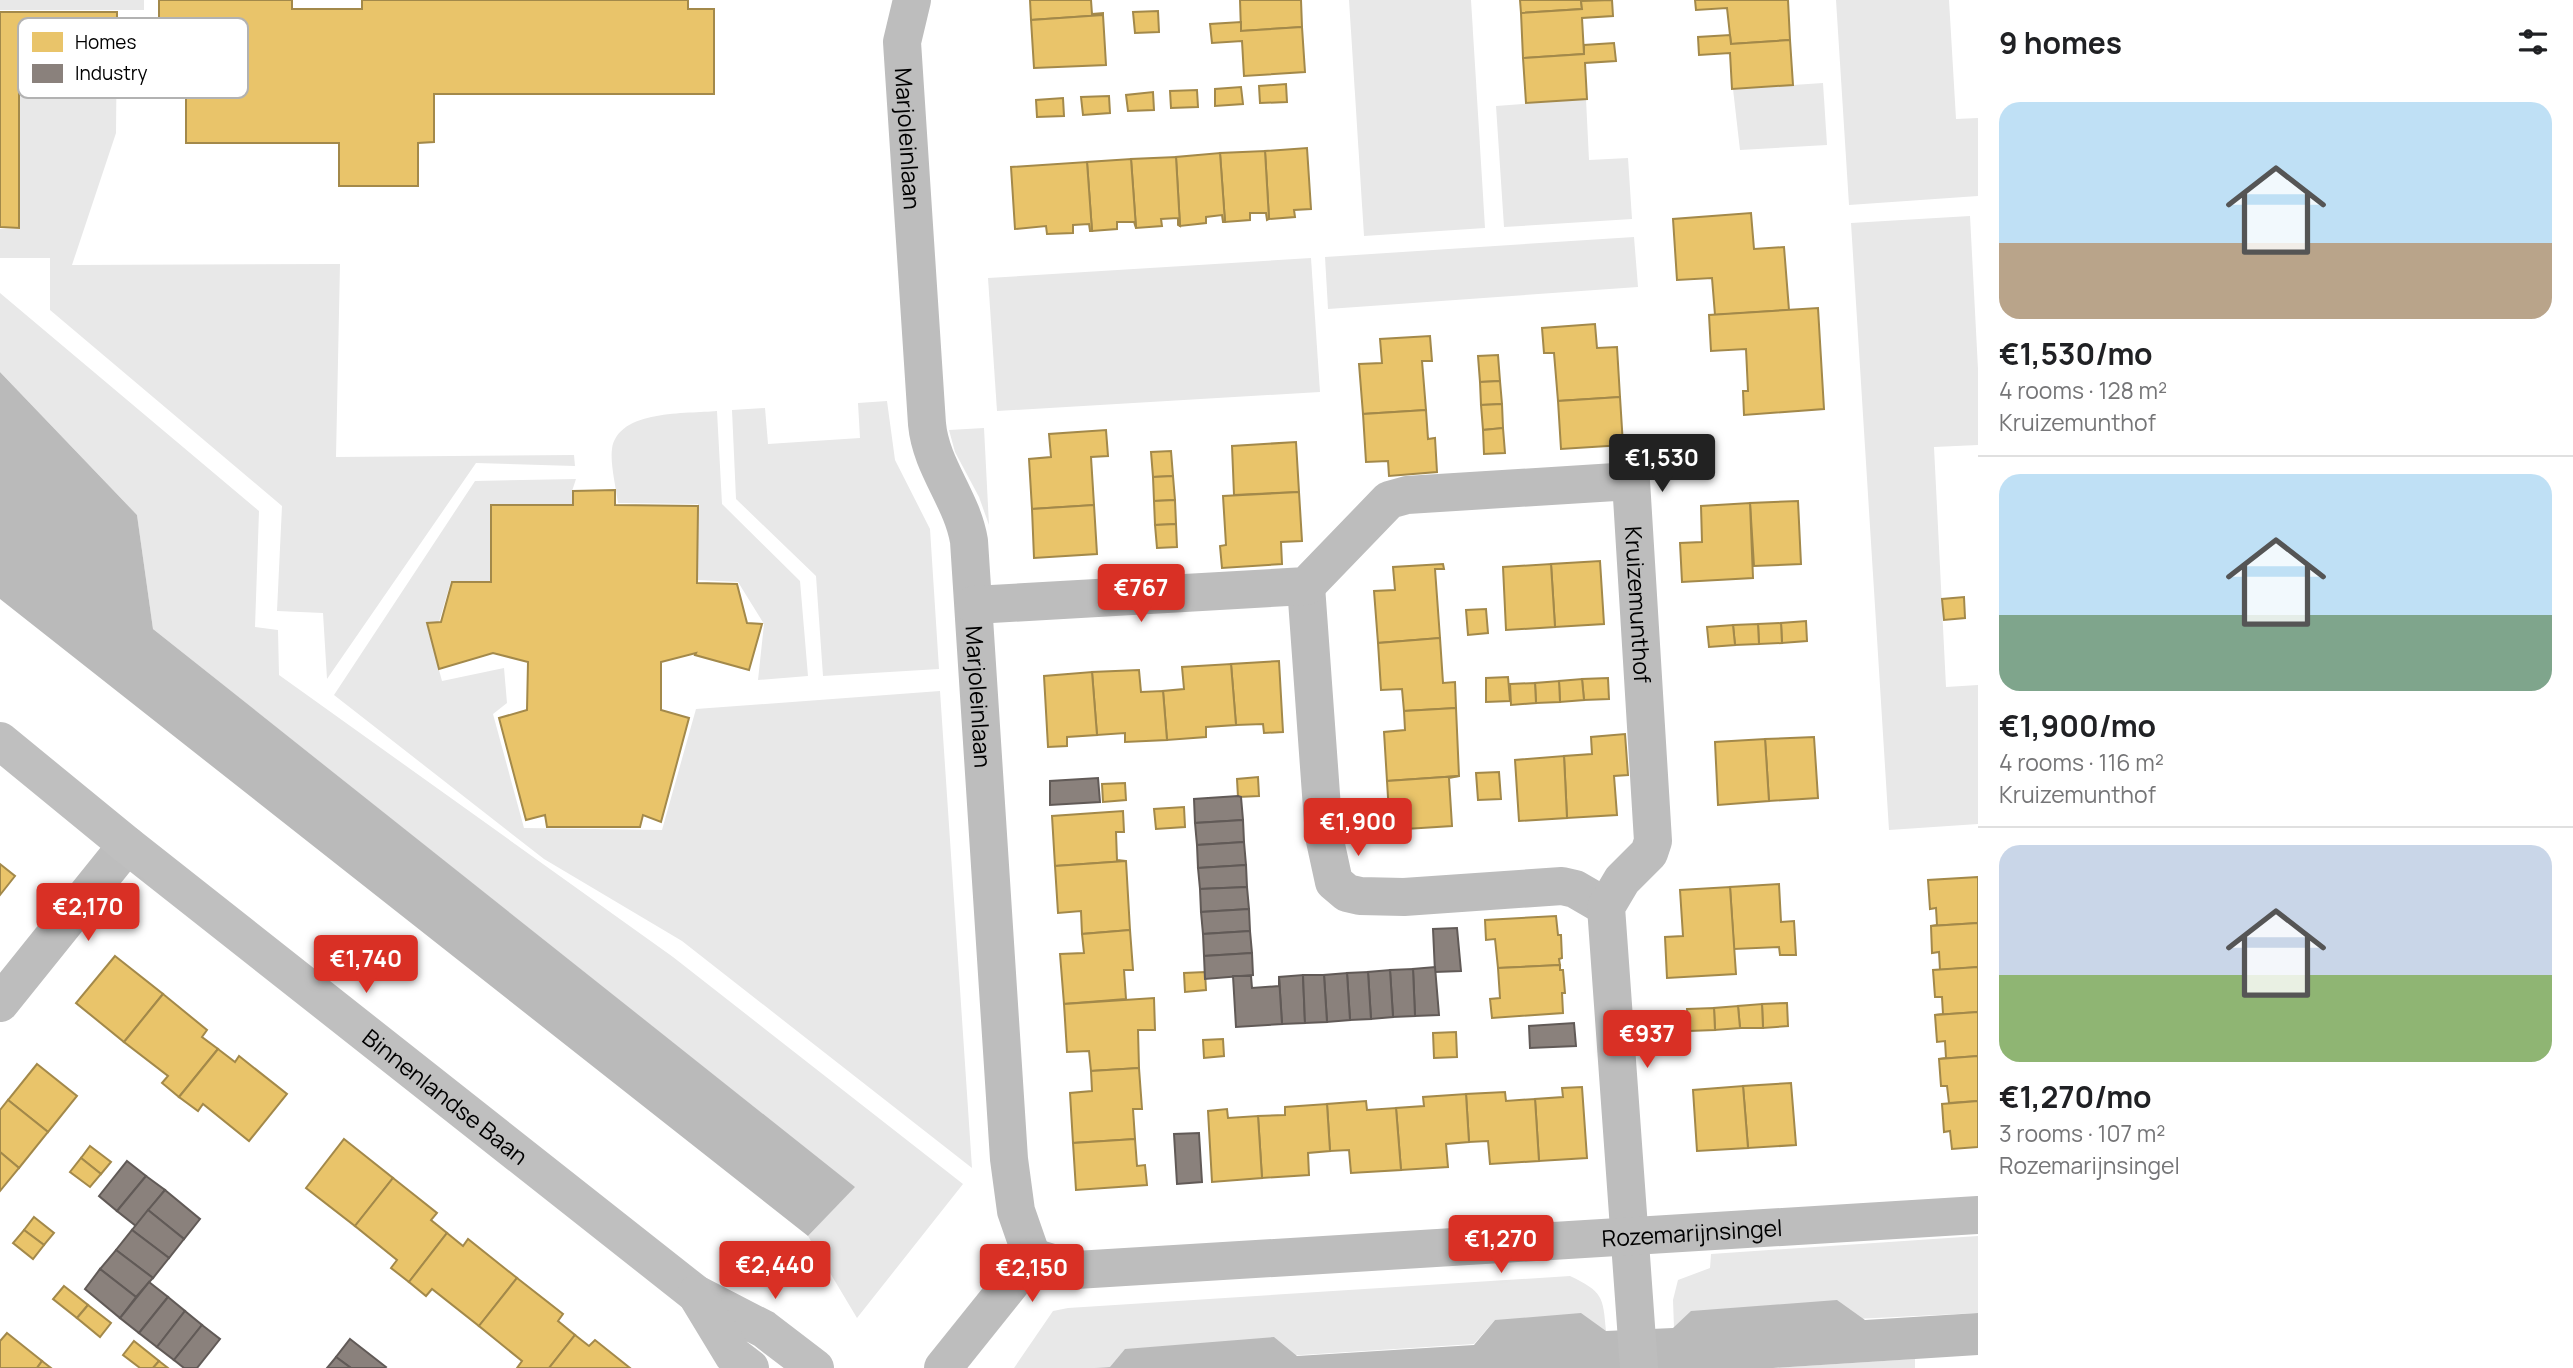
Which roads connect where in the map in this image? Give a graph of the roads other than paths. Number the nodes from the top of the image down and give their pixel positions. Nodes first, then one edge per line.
1 (912, 0) edge
2 (1306, 586) junction
3 (974, 606) junction
4 (0, 741) edge
5 (127, 845) junction
6 (1606, 907) junction
7 (0, 1003) edge
8 (1978, 1215) edge
9 (1630, 1237) junction
10 (1032, 1257) junction
11 (696, 1294) junction
12 (750, 1368) edge
13 (816, 1368) edge
14 (943, 1368) edge
15 (1639, 1368) edge

1 - 3 street, Marjoleinlaan
2 - 3 street
2 - 6 street
2 - 6 street, Kruizemunthof
3 - 10 street, Marjoleinlaan
4 - 5 street, Binnenlandse Baan
5 - 7 street
5 - 11 street, Binnenlandse Baan
6 - 9 street
8 - 9 street, Rozemarijnsingel
9 - 10 street, Rozemarijnsingel
9 - 15 street
10 - 14 street
11 - 12 street, Binnenlandse Baan
11 - 13 street, Binnenlandse Baan

